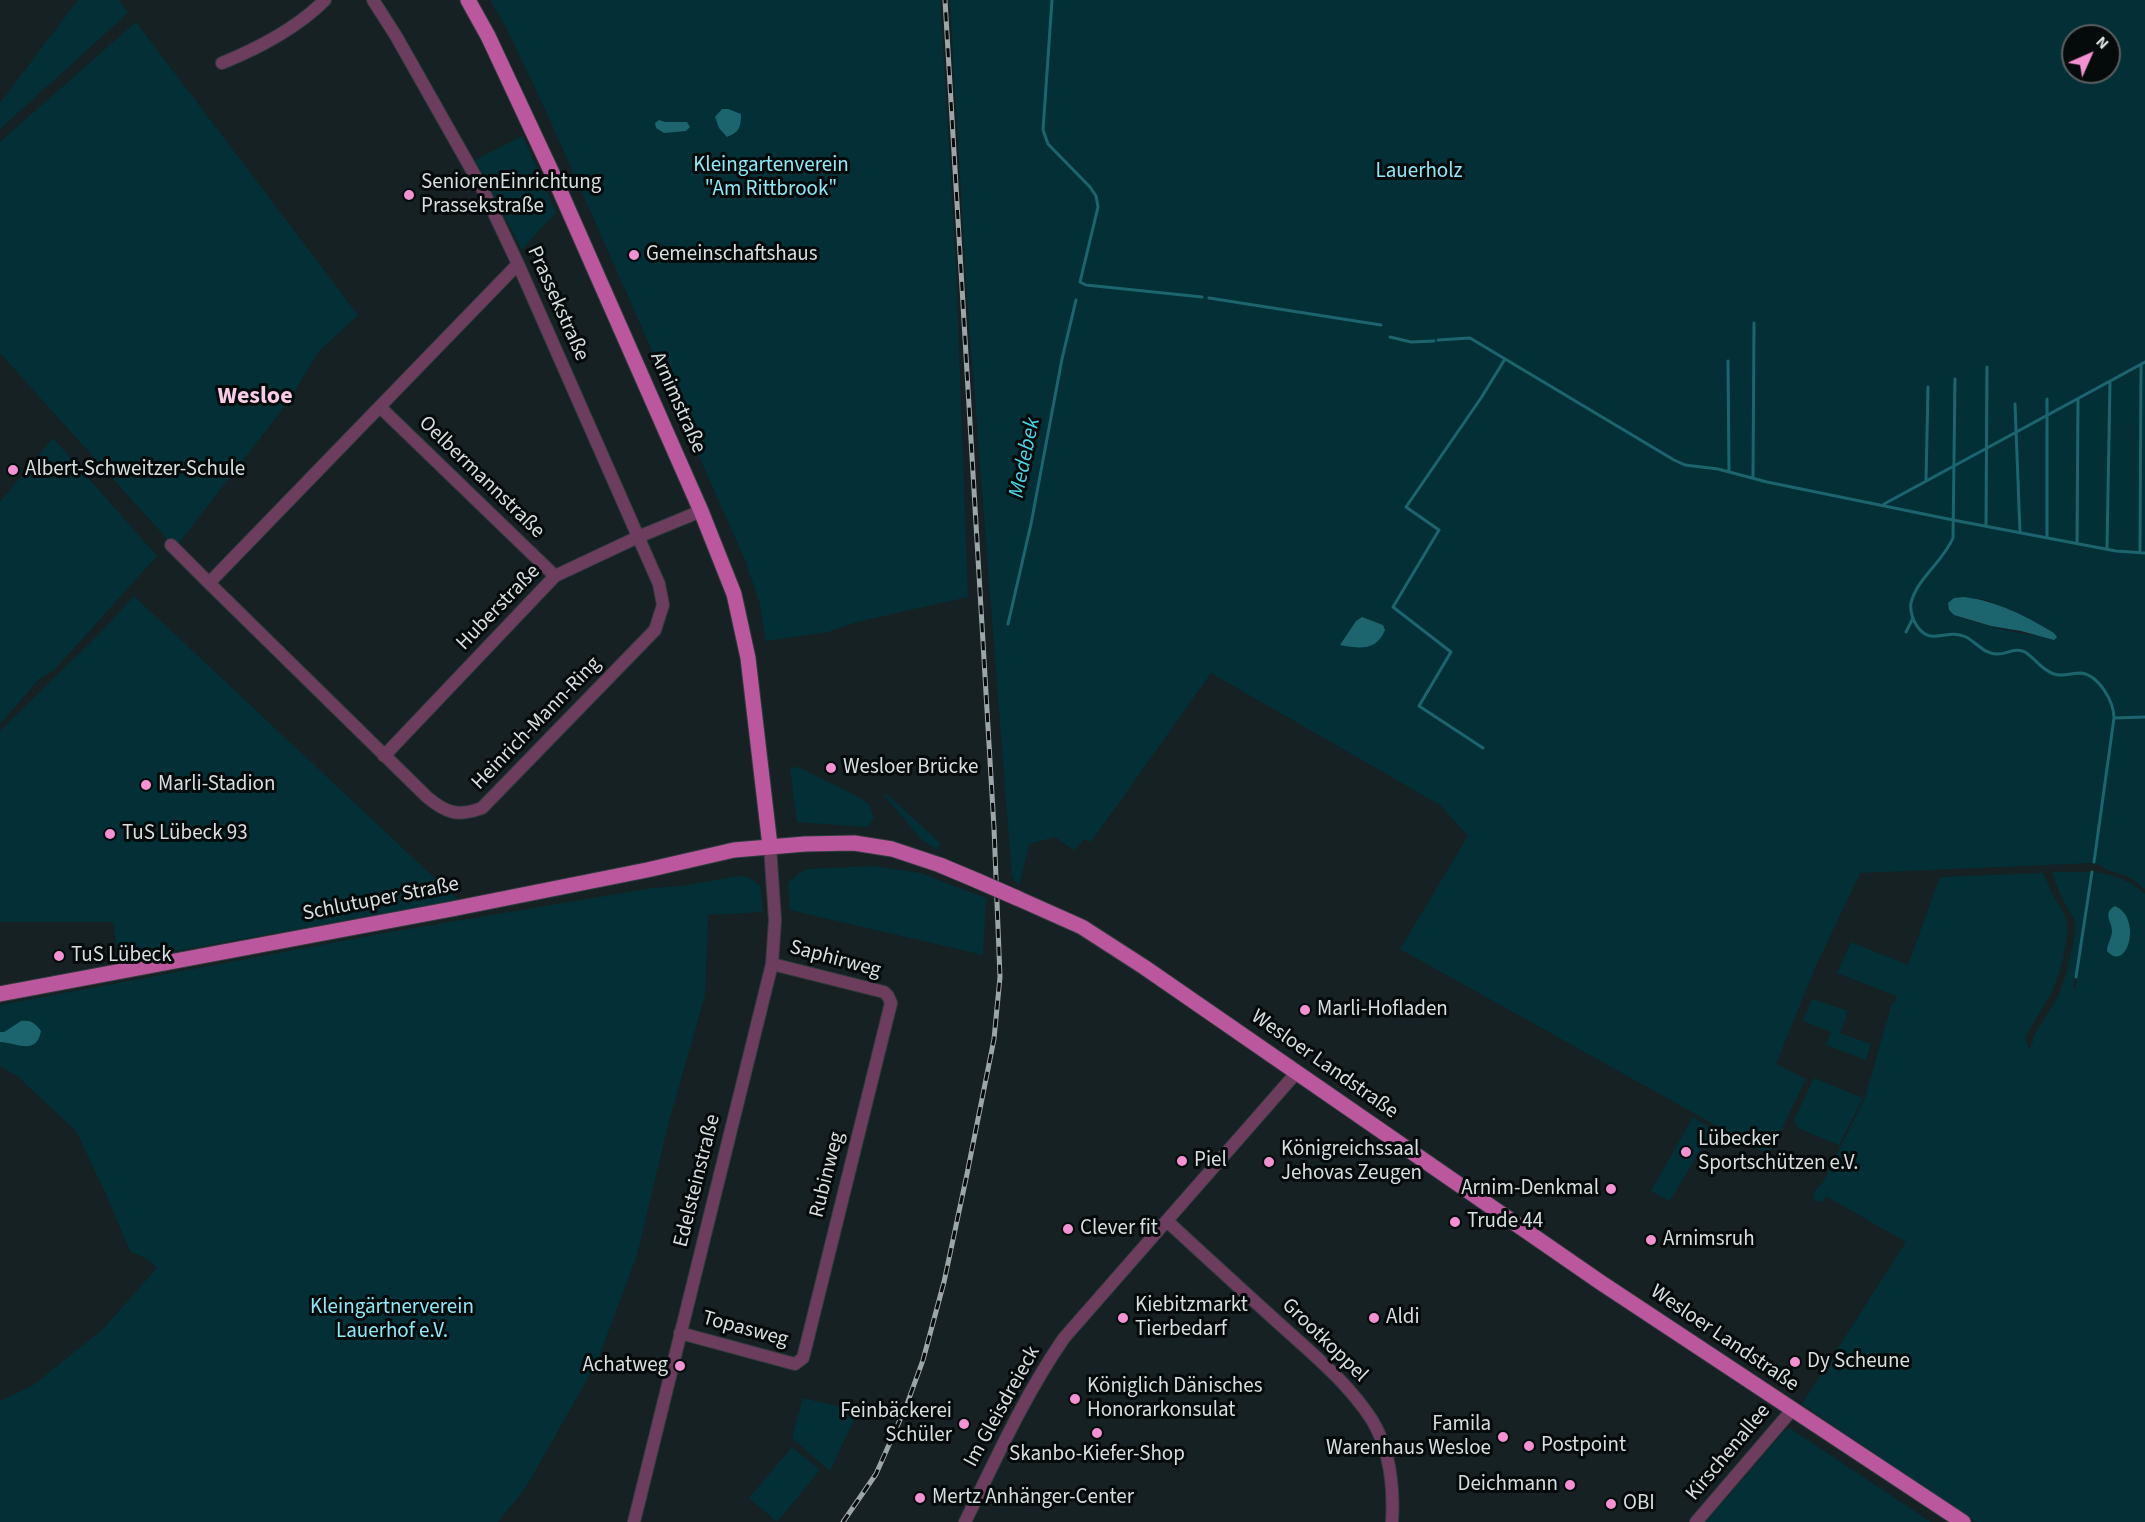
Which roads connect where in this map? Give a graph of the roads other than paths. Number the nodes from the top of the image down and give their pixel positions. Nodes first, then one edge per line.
1 (325, 0) edge
2 (373, 0) edge
3 (468, 0) edge
4 (222, 63) dead end
5 (518, 264) junction
6 (380, 407) junction
7 (701, 510) junction
8 (638, 537) junction
9 (171, 545) dead end
10 (555, 576) junction
11 (209, 584) junction
12 (384, 756) junction
13 (770, 846) junction
14 (772, 964) junction
15 (0, 994) edge
16 (888, 996) joint
17 (1297, 1072) junction
18 (1167, 1221) junction
19 (680, 1333) junction
20 (799, 1363) joint
21 (1792, 1410) junction
22 (634, 1522) edge
23 (965, 1522) edge
24 (1392, 1522) edge
25 (1696, 1522) edge
26 (1963, 1522) edge

1 - 4 street
2 - 5 street, Prassekstraße
3 - 7 main road, Arnimstraße
5 - 6 street
5 - 8 street, Prassekstraße
6 - 10 street, Oelbermannstraße
6 - 11 street
7 - 8 street, Huberstraße
7 - 13 main road, Arnimstraße
8 - 10 street, Huberstraße
8 - 12 street, Heinrich-Mann-Ring
9 - 11 street, Heinrich-Mann-Ring
10 - 12 street, Huberstraße
11 - 12 street, Heinrich-Mann-Ring
13 - 14 street, Edelsteinstraße
13 - 15 main road, Schlutuper Straße
13 - 17 main road, Wesloer Landstraße, bridge
14 - 16 street, Saphirweg
14 - 19 street, Edelsteinstraße
16 - 20 street, Rubinweg
17 - 18 street, Im Gleisdreieck
17 - 21 main road, Wesloer Landstraße
18 - 23 street, Im Gleisdreieck
18 - 24 street, Grootkoppel
19 - 20 street, Topasweg
19 - 22 street, Edelsteinstraße
21 - 25 street, Kirschenallee
21 - 26 main road, Wesloer Landstraße

